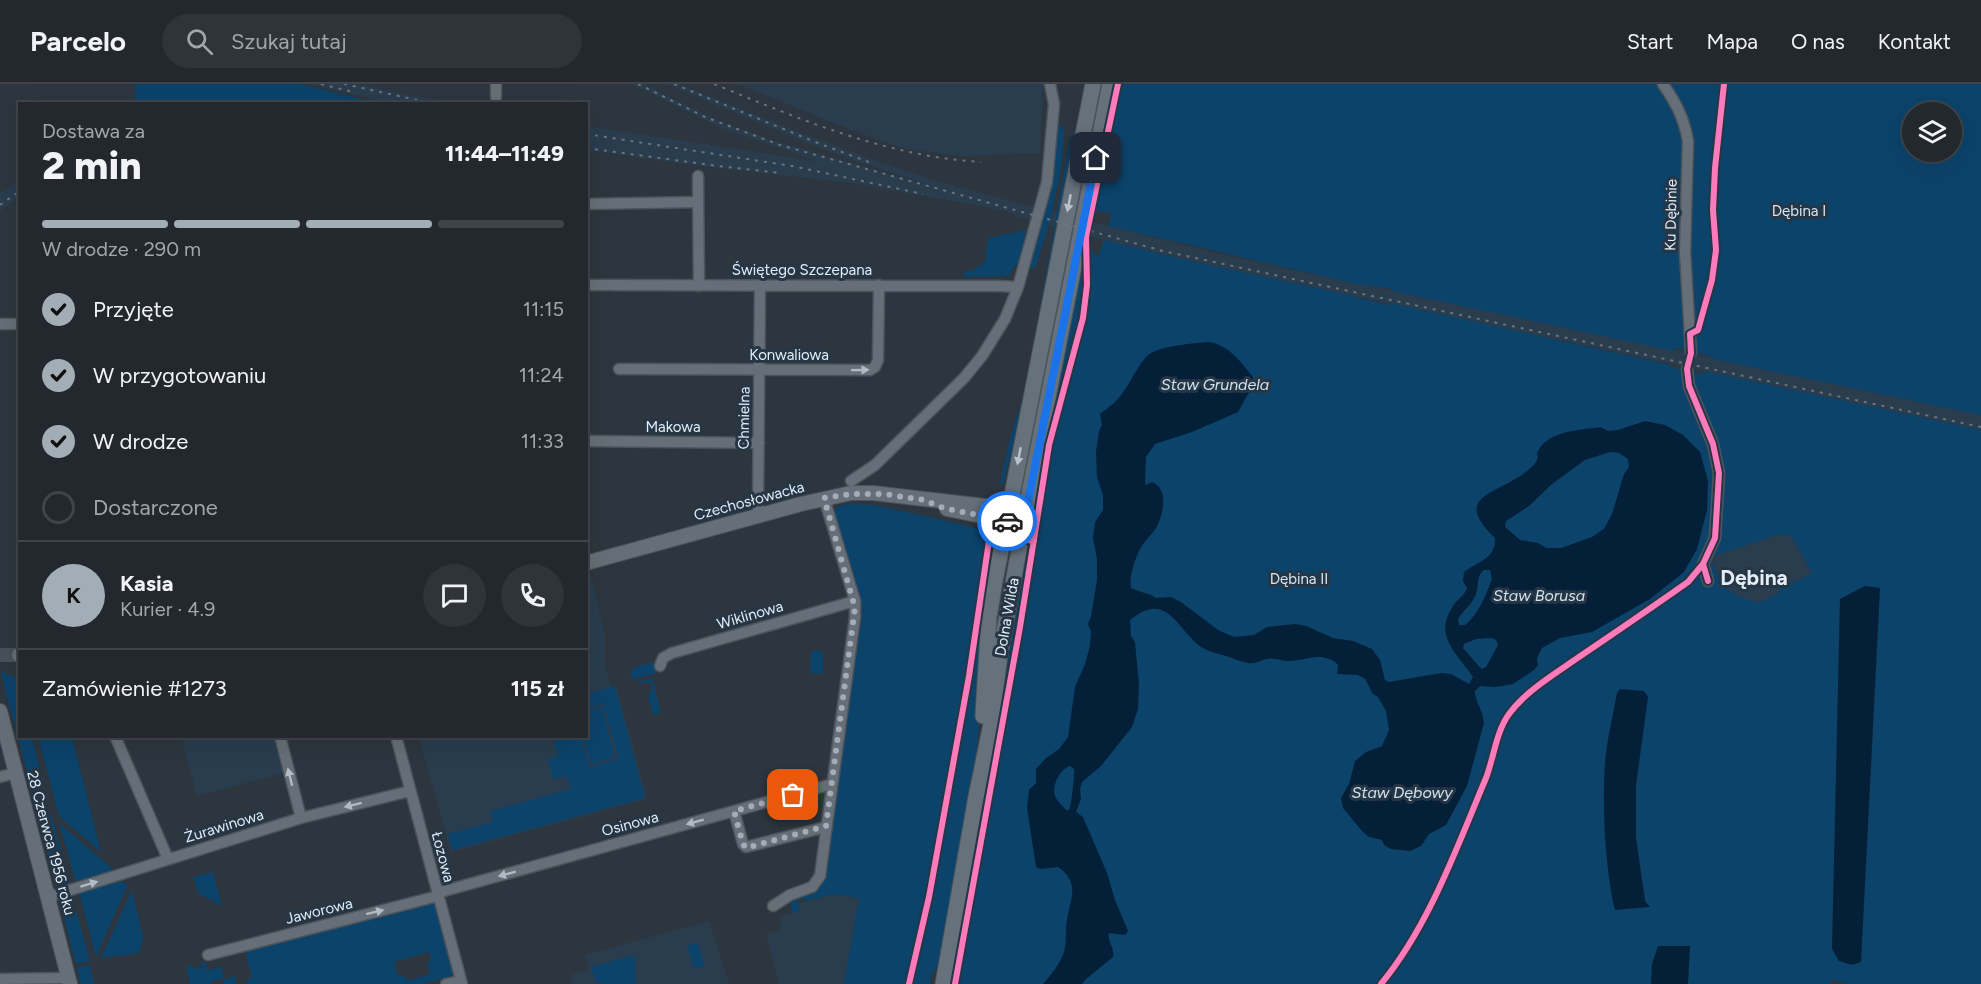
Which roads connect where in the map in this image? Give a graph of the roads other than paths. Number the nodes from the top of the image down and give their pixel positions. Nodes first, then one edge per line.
1 (496, 84) edge
2 (1050, 84) edge
3 (1093, 84) edge
4 (1110, 84) edge
5 (1663, 84) edge
6 (496, 97) dead end
7 (698, 176) dead end
8 (698, 202) junction
9 (588, 204) edge
10 (588, 285) edge
11 (760, 285) junction
12 (879, 285) junction
13 (699, 286) junction
14 (1018, 287) junction
15 (0, 324) edge
16 (18, 324) edge
17 (1691, 353) dead end
18 (619, 369) dead end
19 (759, 369) junction
20 (1687, 369) dead end
21 (588, 441) edge
22 (759, 443) junction
23 (851, 481) dead end
24 (824, 498) junction
25 (760, 515) junction
26 (1008, 515) junction
27 (1025, 517) junction
28 (588, 562) edge
29 (1708, 581) dead end
30 (855, 601) junction
31 (660, 666) dead end
32 (0, 711) edge
33 (116, 738) edge
34 (281, 738) edge
35 (397, 738) edge
36 (16, 773) junction
37 (0, 777) edge
38 (832, 784) junction
39 (410, 791) junction
40 (976, 797) junction
41 (734, 811) junction
42 (301, 818) junction
43 (826, 826) junction
44 (168, 859) junction
45 (437, 895) junction
46 (48, 897) junction
47 (773, 906) dead end
48 (208, 955) dead end
49 (0, 979) edge
50 (69, 981) edge
51 (461, 982) edge
52 (446, 984) edge
53 (943, 984) edge

1 - 6 street
2 - 14 street
3 -> 26 main road, Dolna Wilda
4 - 27 main road, Dolna Wilda
5 - 17 street, Ku Dębinie
7 - 8 street
8 - 9 street
8 - 13 street
10 - 13 street, Świętego Szczepana
11 - 12 street, Świętego Szczepana
11 - 13 street, Świętego Szczepana
11 - 19 street, Chmielna
12 - 14 street, Świętego Szczepana
19 -> 12 street, Konwaliowa
14 - 23 street
15 - 16 street
18 - 19 street, Konwaliowa
19 - 22 street, Chmielna
20 - 29 street
21 - 22 street, Makowa
22 - 25 street, Chmielna
24 - 25 street, Czechosłowacka
24 - 26 street, Czechosłowacka
24 - 30 street
25 - 28 street, Czechosłowacka
26 - 27 street, Czechosłowacka
26 - 40 main road, Dolna Wilda
27 - 40 main road, Dolna Wilda
30 - 31 street, Wiklinowa
30 - 38 street
32 - 36 street, 28 Czerwca 1956 roku
33 - 44 street
42 -> 34 street
35 - 39 street, Łozowa
36 - 37 street
36 - 46 street, 28 Czerwca 1956 roku
38 - 41 street, Osinowa
38 - 43 street
39 -> 42 street, Żurawinowa
39 - 45 street, Łozowa
40 - 53 main road, Dolna Wilda
41 - 43 street
41 -> 45 street, Osinowa
42 - 44 street, Żurawinowa
43 - 47 street
46 -> 44 street, Żurawinowa
48 -> 45 street, Jaworowa
45 - 51 street, Łozowa
46 - 50 street, 28 Czerwca 1956 roku
49 - 50 street
51 - 52 street

